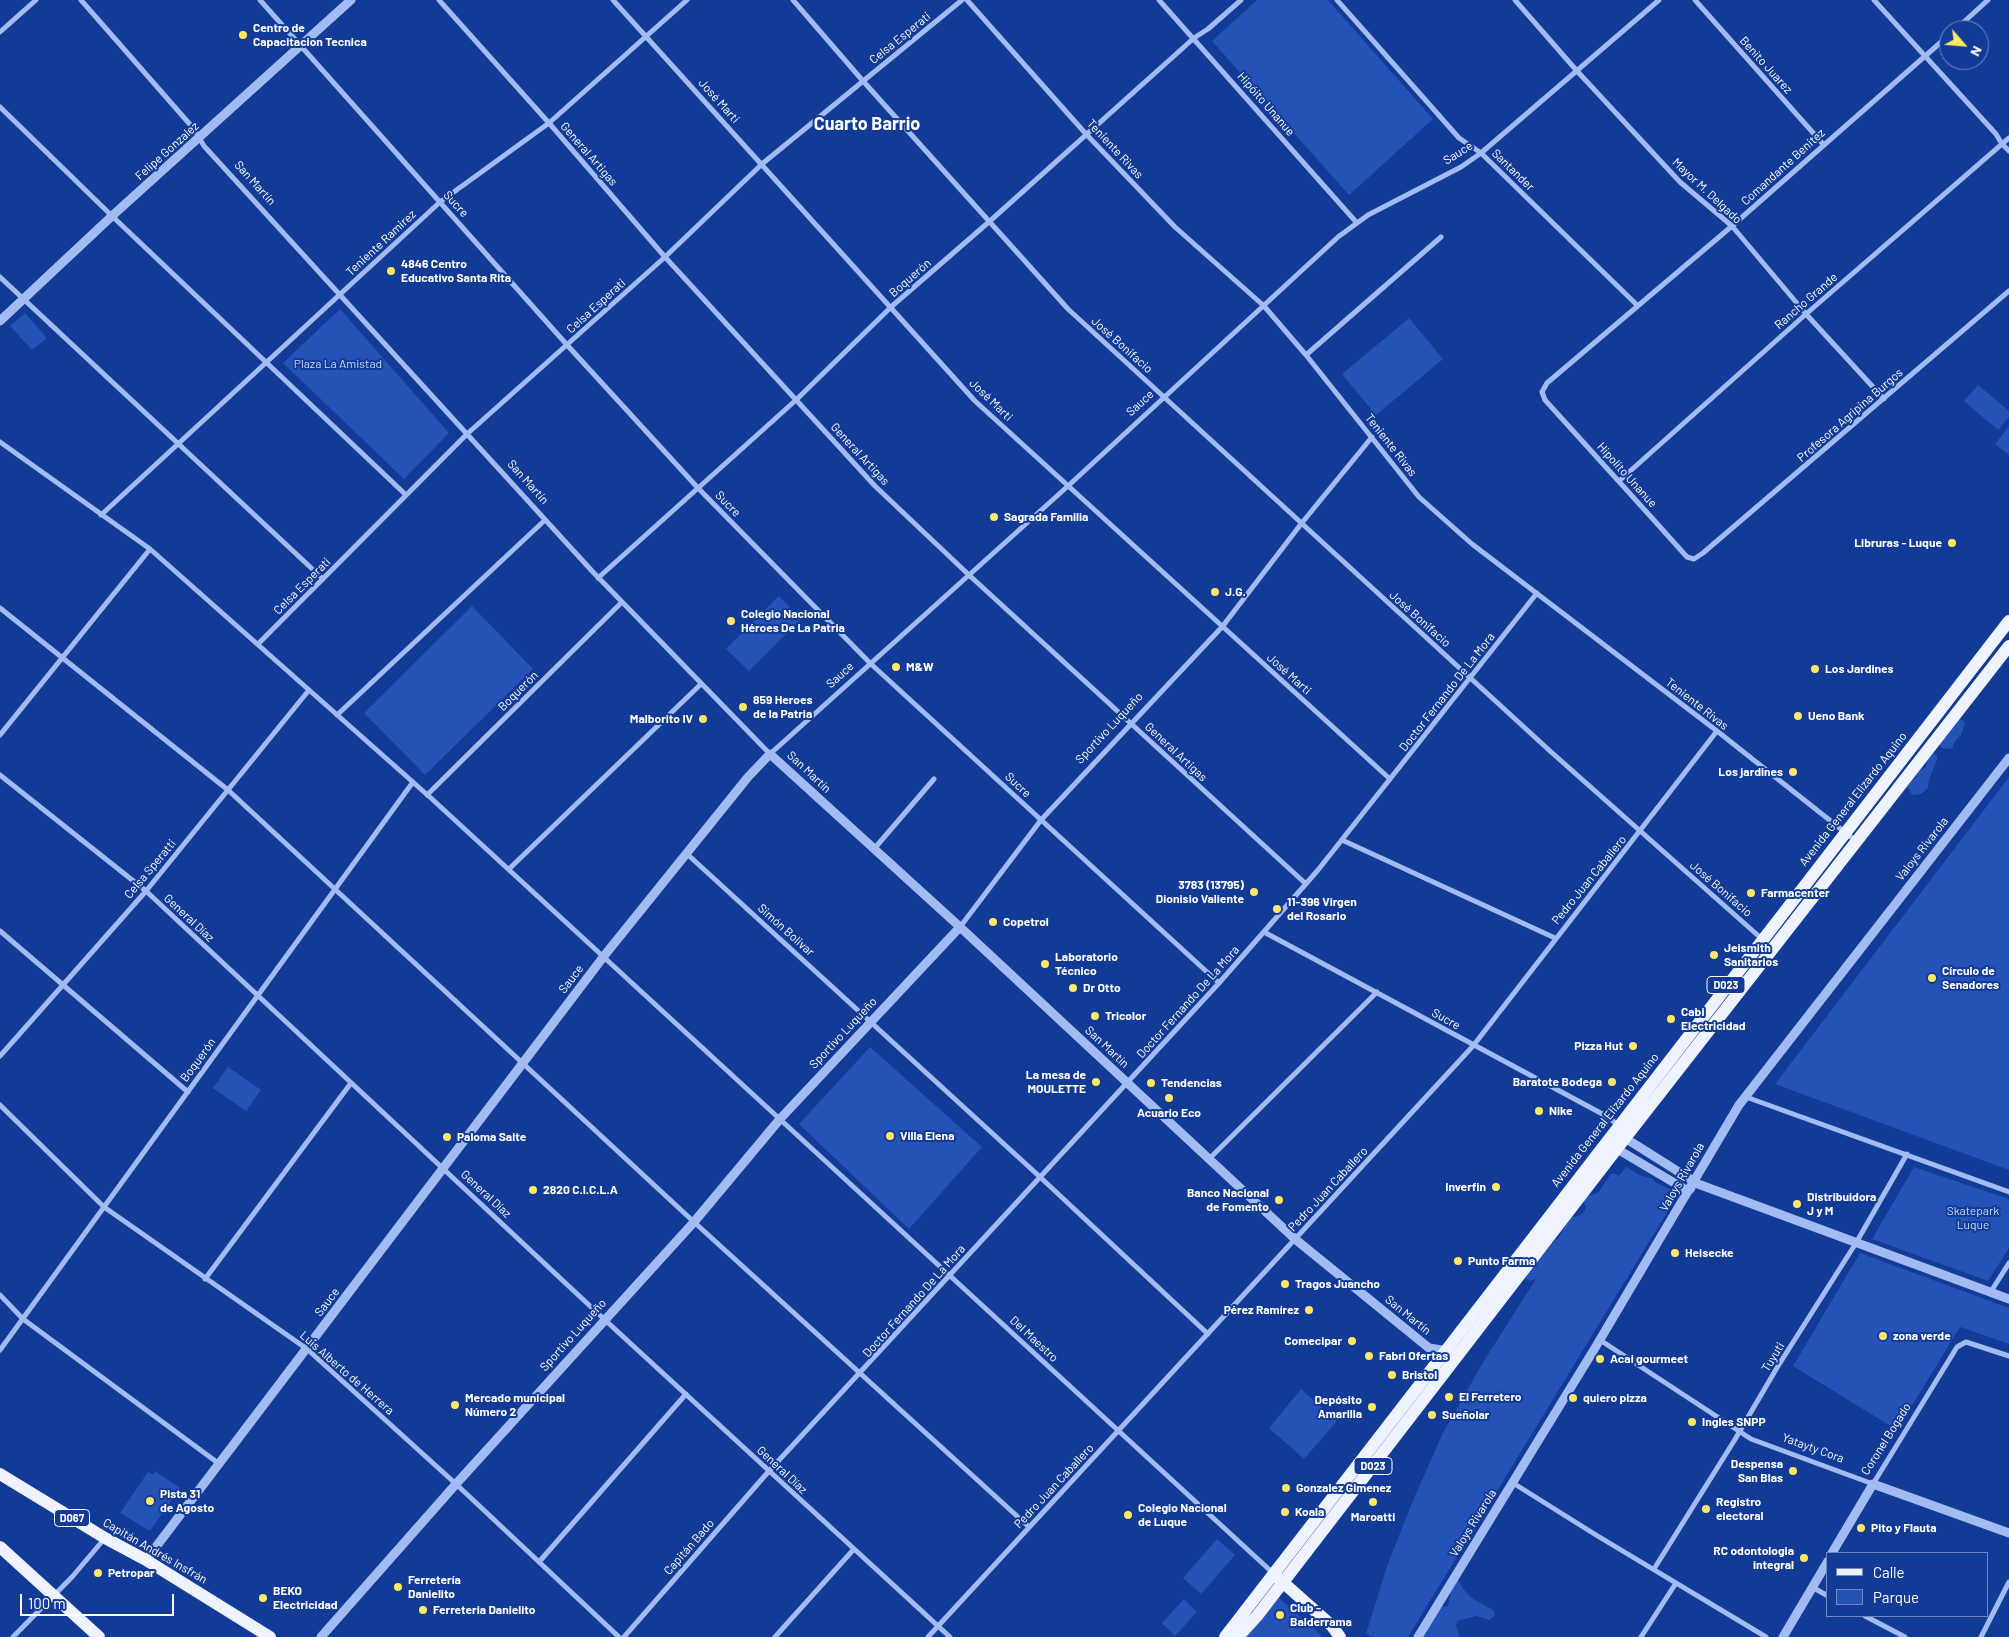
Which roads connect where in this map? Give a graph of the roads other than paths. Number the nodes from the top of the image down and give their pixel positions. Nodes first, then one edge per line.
1 (36, 0) edge
2 (81, 0) edge
3 (260, 0) edge
4 (351, 0) edge
5 (439, 0) edge
6 (613, 0) edge
7 (687, 0) edge
8 (793, 0) edge
9 (962, 0) edge
10 (967, 0) edge
11 (1159, 0) edge
12 (1241, 0) edge
13 (1337, 0) edge
14 (1515, 0) edge
15 (1659, 0) edge
16 (1695, 0) edge
17 (1874, 0) edge
18 (1988, 0) edge
19 (1966, 20) edge
20 (0, 32) edge
21 (646, 36) junction
22 (1194, 38) junction
23 (301, 44) junction
24 (1939, 44) edge
25 (1925, 56) junction
26 (1577, 71) junction
27 (863, 81) junction
28 (0, 107) edge
29 (549, 123) junction
30 (1086, 134) junction
31 (199, 138) junction
32 (2009, 138) edge
33 (1823, 144) junction
34 (2002, 144) junction
35 (2009, 151) edge
36 (1481, 153) junction
37 (762, 164) junction
38 (440, 202) junction
39 (112, 216) junction
40 (990, 221) junction
41 (1357, 223) junction
42 (1732, 226) junction
43 (1441, 237) dead end
44 (665, 257) junction
45 (0, 277) edge
46 (2009, 291) edge
47 (340, 295) junction
48 (24, 301) junction
49 (1264, 306) junction
50 (1638, 306) junction
51 (891, 307) junction
52 (1806, 314) junction
53 (0, 321) edge
54 (568, 346) junction
55 (1306, 355) junction
56 (266, 363) junction
57 (1542, 392) joint
58 (1165, 397) junction
59 (1884, 399) junction
60 (796, 400) junction
61 (467, 434) junction
62 (1372, 438) junction
63 (0, 442) edge
64 (178, 444) junction
65 (1619, 480) junction
66 (1068, 486) junction
67 (698, 488) junction
68 (406, 496) junction
69 (101, 515) junction
70 (545, 520) junction
71 (1301, 524) junction
72 (150, 549) junction
73 (1704, 553) joint
74 (969, 575) junction
75 (598, 578) junction
76 (323, 579) junction
77 (1537, 593) junction
78 (622, 602) junction
79 (0, 608) edge
80 (2009, 621) edge
81 (1222, 627) junction
82 (258, 644) junction
83 (2009, 646) edge
84 (62, 658) junction
85 (871, 664) junction
86 (1470, 678) junction
87 (701, 684) junction
88 (309, 690) junction
89 (337, 715) junction
90 (1130, 724) junction
91 (1717, 731) junction
92 (0, 734) edge
93 (770, 754) junction
94 (2009, 758) edge
95 (0, 775) edge
96 (934, 779) dead end
97 (1390, 779) junction
98 (413, 782) junction
99 (228, 790) junction
100 (427, 795) junction
101 (1041, 820) junction
102 (1640, 832) junction
103 (1845, 832) junction
104 (1342, 840) junction
105 (1856, 841) junction
106 (873, 849) junction
107 (686, 853) junction
108 (509, 869) junction
109 (1306, 884) junction
110 (335, 889) junction
111 (146, 891) junction
112 (960, 927) junction
113 (0, 931) edge
114 (1264, 932) junction
115 (1555, 938) junction
116 (1762, 939) junction
117 (604, 956) junction
118 (1219, 983) junction
119 (64, 985) junction
120 (1377, 992) junction
121 (258, 996) junction
122 (871, 1021) junction
123 (1473, 1046) junction
124 (0, 1056) edge
125 (523, 1064) junction
126 (351, 1083) junction
127 (1127, 1083) junction
128 (188, 1092) junction
129 (1745, 1096) junction
130 (0, 1105) edge
131 (780, 1119) junction
132 (1618, 1125) junction
133 (1625, 1138) junction
134 (1617, 1149) junction
135 (1907, 1154) junction
136 (1209, 1159) junction
137 (444, 1169) junction
138 (1040, 1177) junction
139 (1696, 1183) junction
140 (1688, 1190) junction
141 (2009, 1192) edge
142 (104, 1207) junction
143 (694, 1222) junction
144 (1295, 1239) junction
145 (1856, 1243) junction
146 (2009, 1262) edge
147 (951, 1276) junction
148 (205, 1279) junction
149 (1990, 1292) junction
150 (0, 1295) edge
151 (2009, 1299) edge
152 (23, 1319) junction
153 (605, 1320) junction
154 (1208, 1334) junction
155 (1600, 1340) junction
156 (307, 1349) junction
157 (0, 1350) edge
158 (1462, 1350) junction
159 (1445, 1351) junction
160 (2009, 1356) edge
161 (860, 1374) junction
162 (686, 1394) junction
163 (1119, 1430) junction
164 (1740, 1432) junction
165 (218, 1463) junction
166 (769, 1471) junction
167 (0, 1474) edge
168 (1513, 1483) junction
169 (456, 1484) junction
170 (1873, 1484) junction
171 (1029, 1527) junction
172 (2009, 1532) edge
173 (105, 1538) junction
174 (0, 1547) edge
175 (854, 1549) junction
176 (1833, 1552) edge
177 (146, 1560) junction
178 (539, 1562) junction
179 (1826, 1564) edge
180 (1654, 1569) junction
181 (1278, 1578) junction
182 (2009, 1582) edge
183 (1676, 1583) junction
184 (1812, 1587) junction
185 (1826, 1595) edge
186 (53, 1596) junction
187 (1867, 1617) edge
188 (938, 1626) junction
189 (1894, 1634) edge
190 (13, 1637) edge
191 (99, 1637) edge
192 (270, 1637) edge
193 (321, 1637) edge
194 (619, 1637) edge
195 (624, 1637) edge
196 (776, 1637) edge
197 (928, 1637) edge
198 (950, 1637) edge
199 (1225, 1637) edge
200 (1238, 1637) edge
201 (1340, 1637) edge
202 (1418, 1637) edge
203 (1641, 1637) edge
204 (1766, 1637) edge
205 (1783, 1637) edge
206 (1905, 1637) edge
207 (1981, 1637) edge

1 - 20 street
2 - 31 street, San Martín
3 - 23 street, Sucre
4 - 23 street, Felipe Gonzalez
5 - 29 street, General Artigas
6 - 21 street, José Marti
7 - 21 street, Teniente Ramirez
8 - 27 street, José Bonifacio
9 - 27 street, Celsa Esperati
10 - 30 street, Teniente Rivas
11 - 22 street, Hipóito Unanue
12 - 22 street, Boquerón
13 - 36 street, Santander
14 - 26 street, Mayor M. Delgado
15 - 26 street, Sauce
16 - 33 street, Benito Juarez
17 - 25 street
18 - 19 street
21 - 29 street, Teniente Ramirez
21 - 37 street, José Marti
22 - 30 street, Boquerón
22 - 41 street, Hipóito Unanue
23 - 31 street, Felipe Gonzalez
23 - 38 street, Sucre
24 - 25 street, Comandante Benitez
25 - 33 street, Comandante Benitez
25 - 34 street
26 - 36 street, Sauce
26 - 42 street, Mayor M. Delgado
27 - 37 street, Celsa Esperati
27 - 40 street, José Bonifacio
28 - 39 street
29 - 38 street, Teniente Ramirez
29 - 44 street, General Artigas
30 - 40 street, Boquerón
30 - 49 street, Teniente Rivas
31 - 39 street, Felipe Gonzalez
31 - 47 street, San Martín
32 - 34 street, Rancho Grande
33 - 42 street, Comandante Benitez
34 - 35 street
34 - 52 street, Rancho Grande
36 - 41 street, Sauce
36 - 50 street, Santander
37 - 44 street, Celsa Esperati
37 - 51 street, José Marti
38 - 47 street, Teniente Ramirez
38 - 54 street, Sucre
39 - 48 street, Felipe Gonzalez
39 - 56 street
40 - 51 street, Boquerón
40 - 58 street, José Bonifacio
41 - 49 street, Sauce
42 - 50 street, Comandante Benitez
42 - 52 street, Mayor M. Delgado
43 - 55 street
44 - 54 street, Celsa Esperati
44 - 60 street, General Artigas
45 - 48 street
46 - 59 street, Profesora Agripina Burgos
47 - 56 street, Teniente Ramirez
47 - 61 street, San Martín
48 - 53 street, Felipe Gonzalez
48 - 64 street
49 - 55 street, Teniente Rivas
49 - 58 street, Sauce
50 - 57 street, Comandante Benitez
51 - 60 street, Boquerón
51 - 66 street, José Marti
52 - 59 street, Mayor M. Delgado
52 - 65 street, Rancho Grande
54 - 61 street, Celsa Esperati
54 - 67 street, Sucre
55 - 62 street, Teniente Rivas
56 - 64 street, Teniente Ramirez
56 - 68 street
57 - 65 street, Hipolito Unanue
58 - 66 street, Sauce
58 - 71 street, José Bonifacio
59 - 73 street, Profesora Agripina Burgos
60 - 67 street, Boquerón
60 - 74 street, General Artigas
61 - 68 street, Celsa Esperati
61 - 70 street, San Martín
62 - 71 street, Sportivo Luqueño
62 - 77 street, Teniente Rivas
63 - 69 street, Del Maestro
64 - 69 street, Teniente Ramirez
64 - 76 street
65 - 73 street, Hipolito Unanue
66 - 74 street, Sauce
66 - 81 street, José Marti
67 - 75 street, Boquerón
67 - 85 street, Sucre
68 - 76 street, Celsa Esperati
69 - 72 street, Del Maestro
70 - 75 street, San Martín
70 - 89 street
71 - 81 street, Sportivo Luqueño
71 - 86 street, José Bonifacio
72 - 82 street, Del Maestro
72 - 84 street
74 - 85 street, Sauce
74 - 90 street, General Artigas
75 - 78 street, San Martín
76 - 82 street, Celsa Esperati
77 - 86 street, Doctor Fernando De La Mora
77 - 91 street, Teniente Rivas
78 - 87 street, San Martín
78 - 100 street, Boquerón
79 - 84 street
80 - 103 main road, Avenida General Elizardo Aquino / D023
81 - 90 street, Sportivo Luqueño
81 - 97 street, José Marti
82 - 88 street, Del Maestro
83 - 105 main road, Avenida General Elizardo Aquino / D023
84 - 92 street
84 - 99 street
85 - 93 street, Sauce
85 - 101 street, Sucre
86 - 97 street, Doctor Fernando De La Mora
86 - 102 street, José Bonifacio
87 - 93 street, San Martín
87 - 108 street
88 - 89 street, Del Maestro
88 - 99 street, Celsa Speratti
89 - 98 street, Del Maestro
90 - 101 street, Sportivo Luqueño
90 - 109 street, General Artigas
91 - 102 street, Pedro Juan Caballero
91 - 103 street, Teniente Rivas
93 - 106 street, San Martín
93 - 107 street, Sauce
94 - 129 street, Valoys Rivarola
95 - 111 street, General Díaz
96 - 106 street
97 - 104 street, Doctor Fernando De La Mora
98 - 100 street, Del Maestro
98 - 110 street, Boquerón
99 - 110 street
99 - 111 street, Celsa Speratti
100 - 108 street, Del Maestro
101 - 112 street, Sportivo Luqueño
101 - 118 street, Sucre
102 - 115 street, Pedro Juan Caballero
102 - 116 street, José Bonifacio
103 - 105 street, Teniente Rivas
103 - 116 main road, Avenida General Elizardo Aquino / D023
104 - 109 street, Doctor Fernando De La Mora
104 - 115 street
105 - 133 main road, Avenida General Elizardo Aquino / D023
106 - 112 street, San Martín
107 - 117 street, Sauce
107 - 122 street, Simón Bolivar
108 - 117 street, Del Maestro
109 - 114 street, Doctor Fernando De La Mora
110 - 121 street, Boquerón
110 - 125 street
111 - 119 street, Celsa Speratti
111 - 121 street, General Díaz
112 - 122 street, Sportivo Luqueño
112 - 127 street, San Martín
113 - 119 street
114 - 118 street, Doctor Fernando De La Mora
114 - 120 street, Sucre
115 - 123 street, Pedro Juan Caballero
116 - 132 main road, Avenida General Elizardo Aquino / D023
117 - 125 street, Sauce
117 - 131 street, Del Maestro
118 - 127 street, Doctor Fernando De La Mora
119 - 124 street, Celsa Speratti
119 - 128 street
120 - 123 street, Sucre
120 - 136 street
121 - 126 street, General Díaz
121 - 128 street, Boquerón
122 - 131 street, Sportivo Luqueño
122 - 138 street, Simón Bolivar
123 - 132 street, Sucre
123 - 144 street, Pedro Juan Caballero
125 - 137 street, Sauce
125 - 143 street
126 - 137 street, General Díaz
126 - 148 street
127 - 136 street, San Martín
127 - 138 street, Doctor Fernando De La Mora
128 - 142 street, Boquerón
129 - 135 street
129 - 139 street, Valoys Rivarola
130 - 142 street, Luis Alberto de Herrera
131 - 143 street, Sportivo Luqueño
131 - 147 street, Del Maestro
132 - 133 street
132 - 134 street
132 - 159 main road, Avenida General Elizardo Aquino / D023
133 - 134 main road, Avenida General Elizardo Aquino / D023
133 - 139 street
134 - 140 street
134 - 158 main road, Avenida General Elizardo Aquino / D023
135 - 141 street
135 - 145 street, Tuyuti
136 - 144 street, San Martín
137 - 153 street, General Díaz
137 - 156 street, Sauce
138 - 147 street, Doctor Fernando De La Mora
138 - 154 street, Simón Bolivar
139 - 140 street, Valoys Rivarola
139 - 145 street
140 - 155 street, Valoys Rivarola
142 - 148 street, Luis Alberto de Herrera
142 - 152 street, Boquerón
143 - 153 street, Sportivo Luqueño
143 - 161 street
144 - 154 street, Pedro Juan Caballero
144 - 159 street, San Martín
145 - 149 street
145 - 164 street, Tuyuti
146 - 149 street
147 - 161 street, Doctor Fernando De La Mora
147 - 163 street, Del Maestro
148 - 156 street, Luis Alberto de Herrera
149 - 151 street
150 - 152 street
152 - 157 street, Boquerón
152 - 165 street
153 - 162 street, General Díaz
153 - 169 street, Sportivo Luqueño
154 - 163 street, Pedro Juan Caballero
155 - 164 street, Yatayty Cora
155 - 168 street, Valoys Rivarola
156 - 165 street, Sauce
156 - 169 street, Luis Alberto de Herrera
158 - 159 street, San Martín
158 - 181 main road, Avenida General Elizardo Aquino / D023
159 - 181 main road, Avenida General Elizardo Aquino / D023
160 - 170 street, Coronel Bogado
161 - 166 street, Doctor Fernando De La Mora
161 - 171 street
162 - 166 street, General Díaz
162 - 178 street
163 - 171 street, Pedro Juan Caballero
163 - 181 street, Del Maestro
164 - 170 street, Yatayty Cora
164 - 180 street, Tuyuti
165 - 177 street, Sauce
166 - 175 street, General Díaz
166 - 195 street, Capitán Bado
167 - 173 main road, Capitán Andrés Insfrán / D067
168 - 180 street
168 - 202 street, Valoys Rivarola
169 - 178 street, Luis Alberto de Herrera
169 - 193 street, Sportivo Luqueño
170 - 172 street, Yatayty Cora
170 - 176 street, Coronel Bogado
171 - 188 street, Pedro Juan Caballero
173 - 177 main road, Capitán Andrés Insfrán / D067
173 - 186 street
174 - 186 main road
175 - 188 street, General Díaz
175 - 196 street
177 - 192 main road, Capitán Andrés Insfrán / D067
178 - 194 street, Luis Alberto de Herrera
179 - 184 street
180 - 183 street
181 - 199 main road, Avenida General Elizardo Aquino / D023
181 - 200 main road, Avenida General Elizardo Aquino / D023
181 - 201 main road
182 - 207 street
183 - 203 street
183 - 204 street
184 - 185 street
184 - 205 street
186 - 190 street
186 - 191 main road
187 - 189 street
188 - 197 street, Pedro Juan Caballero
188 - 198 street, General Díaz
189 - 206 street

